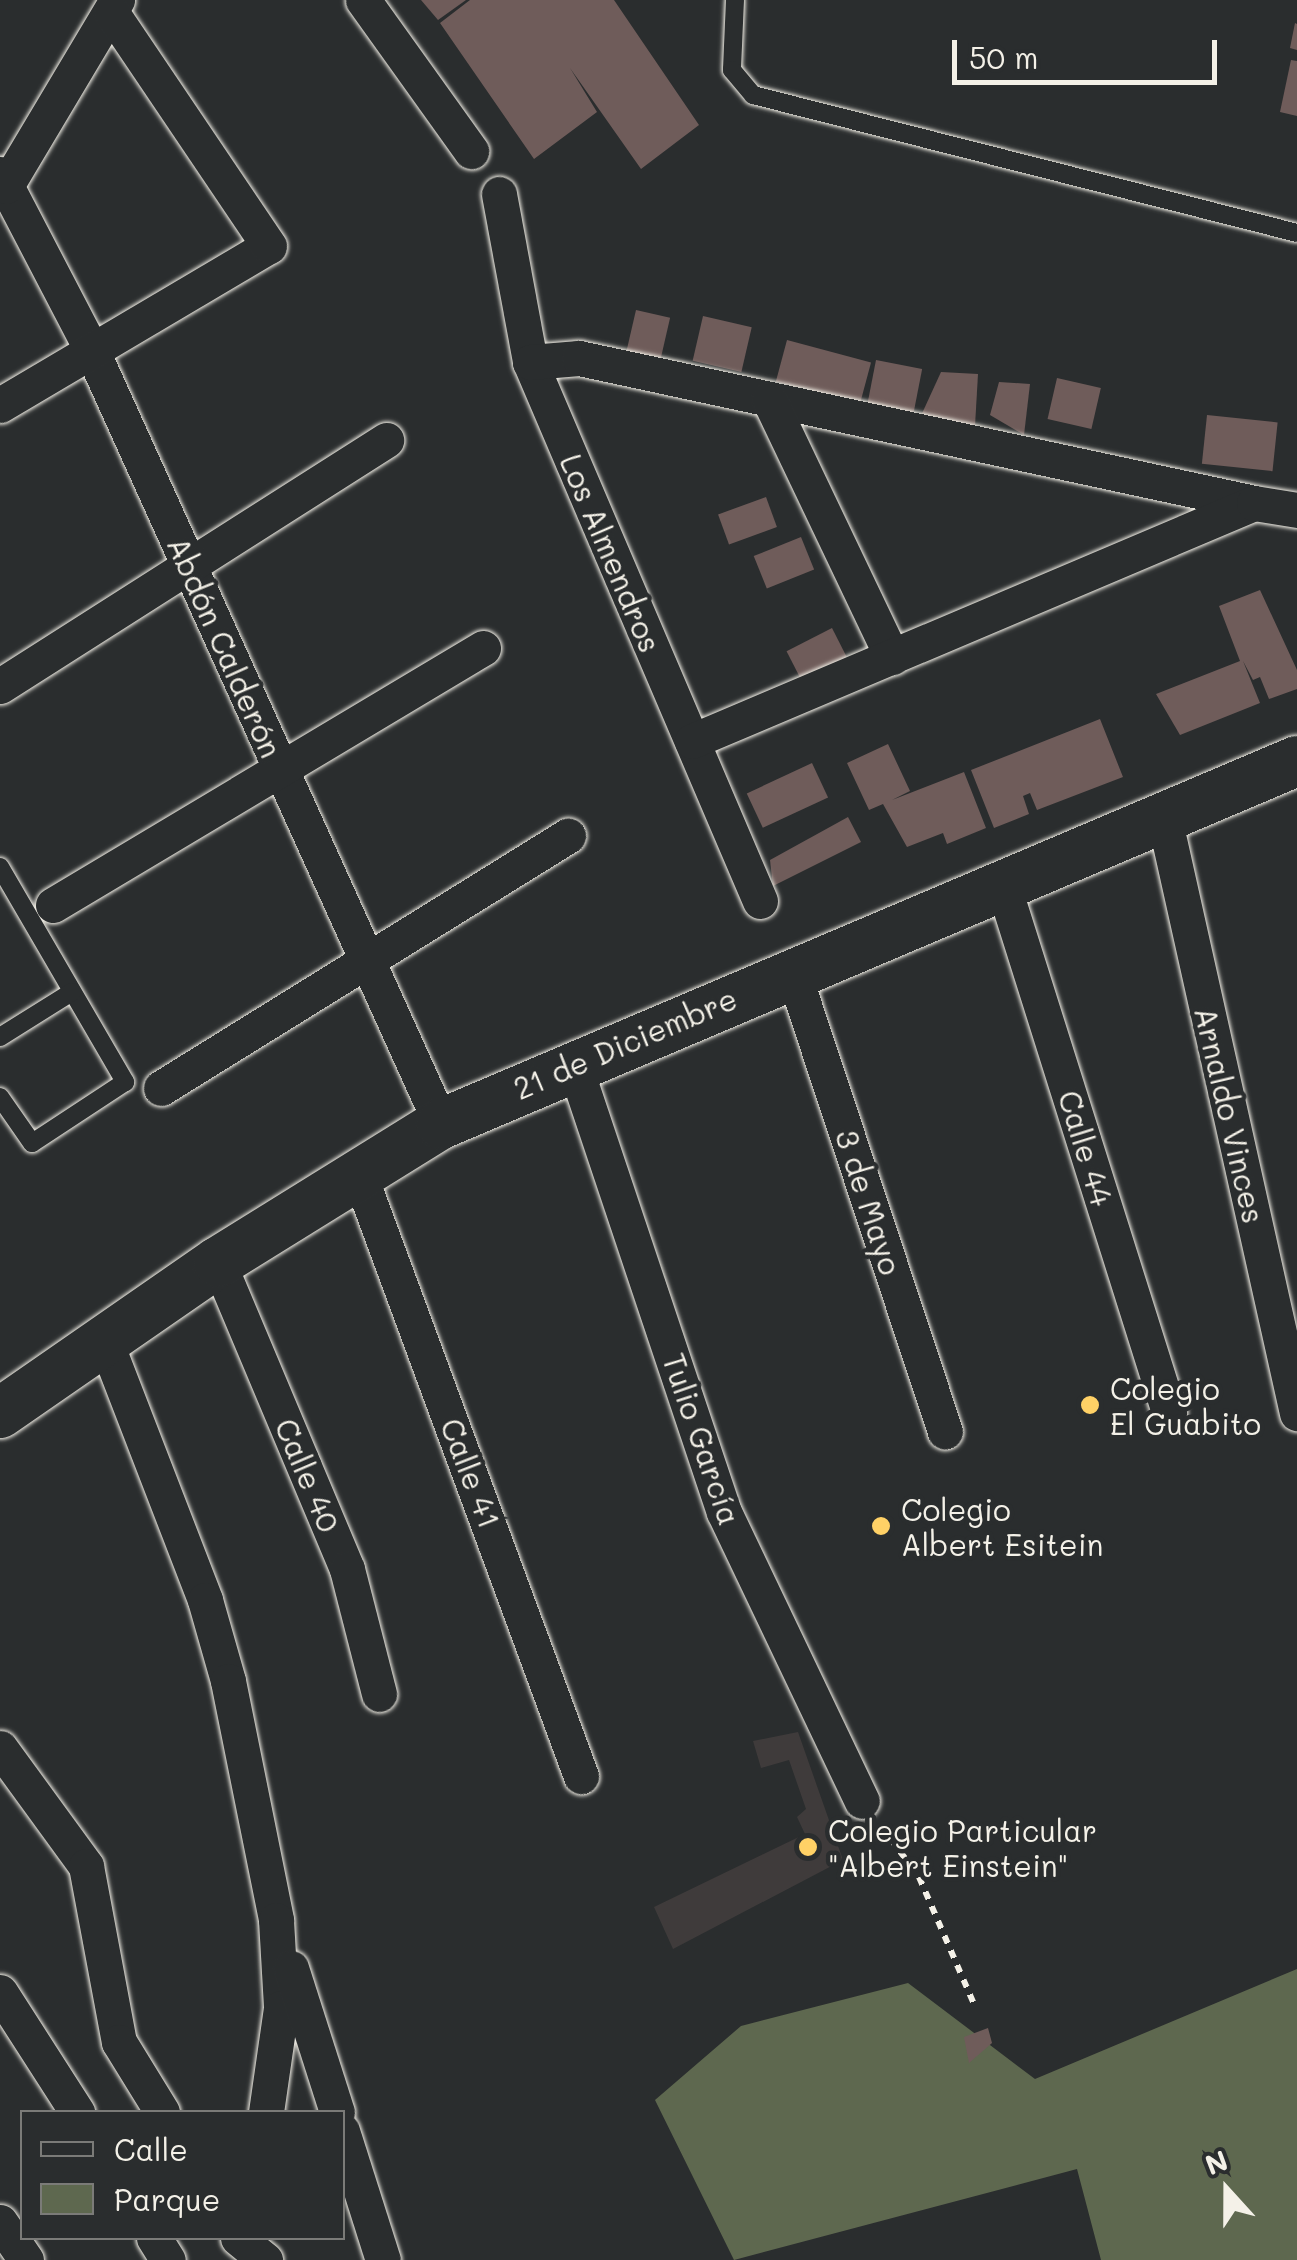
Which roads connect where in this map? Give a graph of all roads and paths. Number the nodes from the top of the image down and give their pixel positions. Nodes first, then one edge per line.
1 (363, 0) edge
2 (735, 0) edge
3 (114, 6) edge
4 (471, 151) dead end
5 (3, 180) edge
6 (499, 194) dead end
7 (1297, 233) edge
8 (92, 350) junction
9 (530, 362) junction
10 (769, 399) junction
11 (0, 405) edge
12 (386, 440) dead end
13 (1254, 504) junction
14 (1297, 510) edge
15 (188, 566) junction
16 (483, 648) dead end
17 (892, 657) junction
18 (0, 686) edge
19 (692, 741) junction
20 (1297, 762) edge
21 (280, 769) junction
22 (1164, 817) junction
23 (568, 836) dead end
24 (0, 867) edge
25 (1003, 884) junction
26 (760, 901) dead end
27 (53, 905) dead end
28 (366, 960) junction
29 (793, 972) junction
30 (72, 992) junction
31 (0, 1037) edge
32 (574, 1064) junction
33 (161, 1088) dead end
34 (0, 1097) edge
35 (441, 1124) junction
36 (358, 1172) junction
37 (218, 1262) junction
38 (104, 1338) junction
39 (1169, 1412) dead end
40 (0, 1413) edge
41 (1297, 1413) edge
42 (944, 1432) dead end
43 (379, 1694) dead end
44 (0, 1748) edge
45 (582, 1776) dead end
46 (862, 1802) joint
47 (276, 1920) junction
48 (0, 1992) edge
49 (974, 2004) dead end
50 (75, 2110) edge
51 (161, 2110) edge
52 (266, 2110) edge
53 (336, 2110) edge
54 (345, 2140) edge
55 (0, 2222) edge
56 (26, 2260) edge
57 (383, 2260) edge

1 - 4 street
2 - 7 lane
3 - 5 street
3 - 8 street
5 - 8 street, Abdón Calderón
6 - 9 street, Los Almendros
8 - 11 street
8 - 15 street, Abdón Calderón
9 - 10 street
9 - 19 street, Los Almendros
10 - 13 street
10 - 17 street
12 - 15 street
13 - 14 street
13 - 17 street
15 - 18 street
15 - 21 street, Abdón Calderón
16 - 21 street
17 - 19 street
19 - 26 street, Los Almendros
20 - 22 street, 21 de Diciembre
21 - 27 street
21 - 28 street, Abdón Calderón
22 - 25 street, 21 de Diciembre
22 - 41 street, Arnaldo Vinces
23 - 28 street
24 - 30 lane
25 - 29 street, 21 de Diciembre
25 - 39 street, Calle 44
28 - 33 street
28 - 35 street, Abdón Calderón
29 - 32 street, 21 de Diciembre
29 - 42 street, 3 de Mayo
30 - 31 lane
30 - 34 lane
32 - 35 street, 21 de Diciembre
32 - 46 street, Tulio García
35 - 36 street, 21 de Diciembre
36 - 37 street, 21 de Diciembre
36 - 45 street, Calle 41
37 - 38 street, 21 de Diciembre
37 - 43 street, Calle 40
38 - 40 street, 21 de Diciembre
38 - 47 street
44 - 51 street
46 - 49 path
47 - 52 street
47 - 53 street
48 - 50 street
54 - 57 street
55 - 56 street

